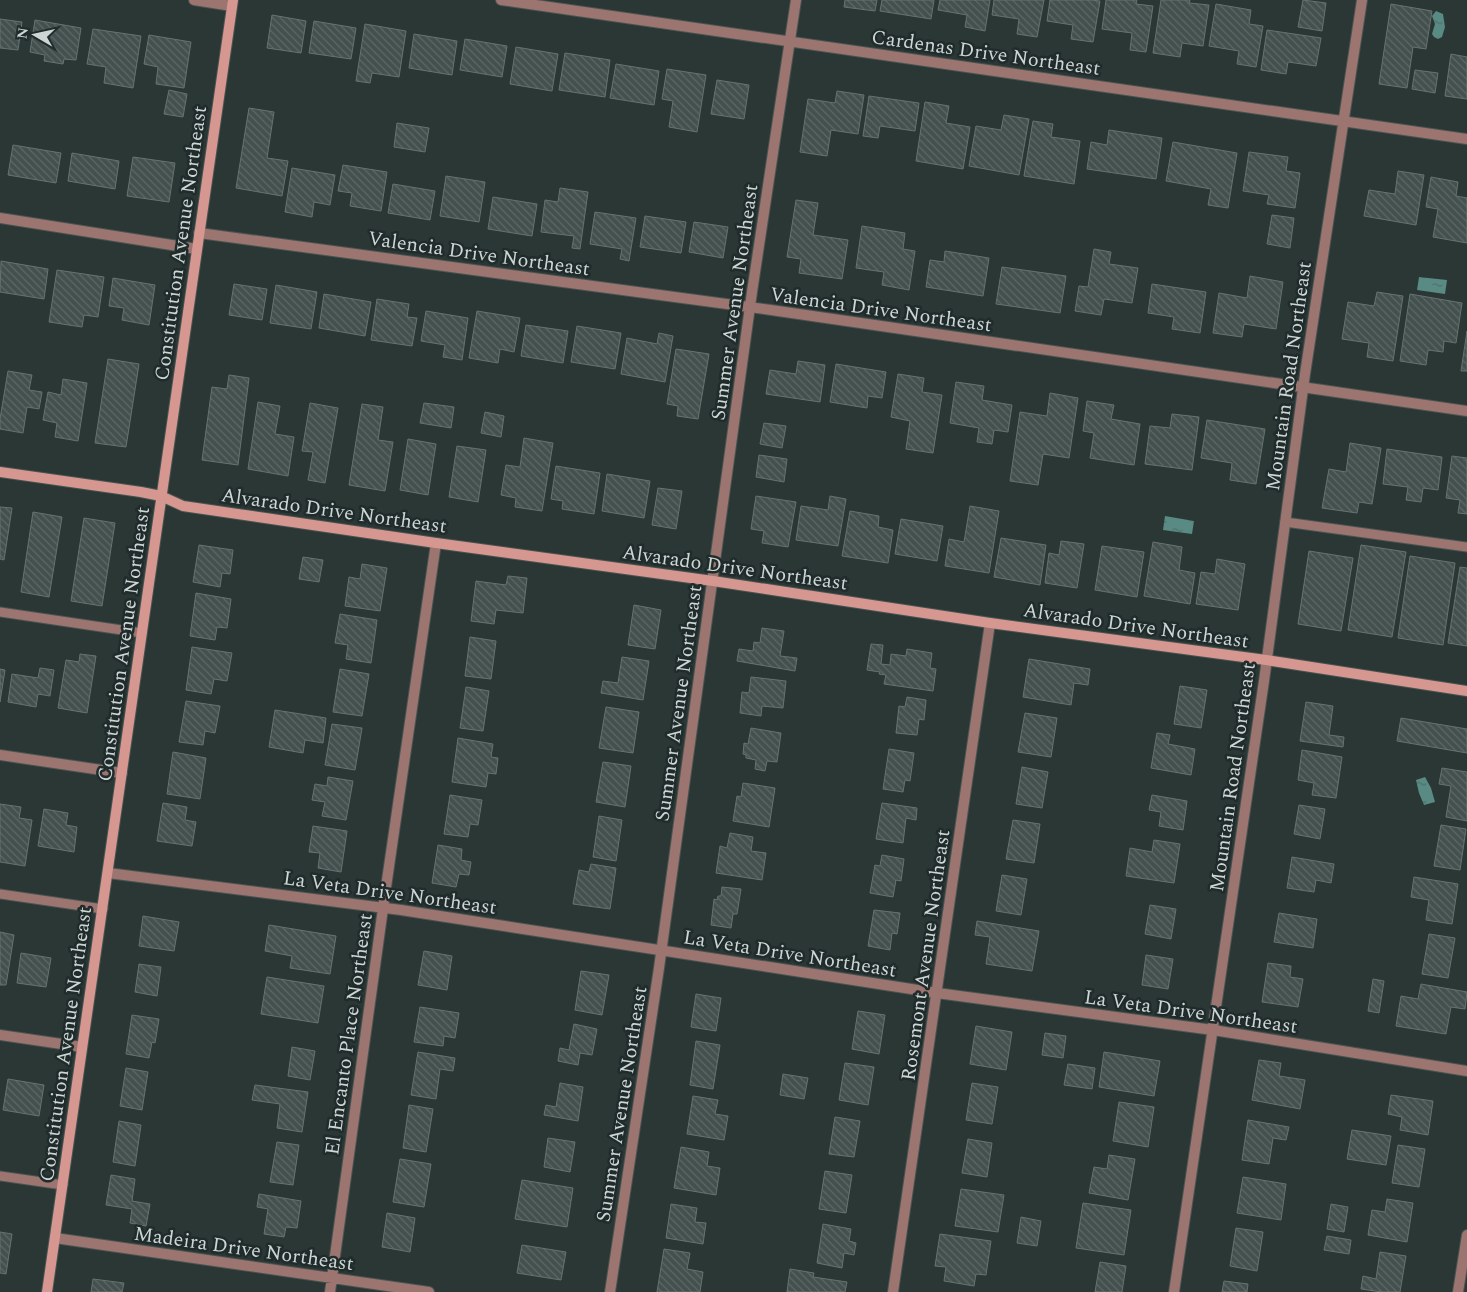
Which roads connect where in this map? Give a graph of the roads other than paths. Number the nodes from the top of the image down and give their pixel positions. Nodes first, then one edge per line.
1 (194, 0) edge
2 (501, 0) edge
3 (796, 0) edge
4 (1362, 0) edge
5 (233, 3) edge
6 (790, 41) junction
7 (1344, 122) junction
8 (1467, 139) edge
9 (0, 218) edge
10 (199, 233) junction
11 (197, 249) junction
12 (750, 308) junction
13 (1303, 387) junction
14 (1467, 411) edge
15 (0, 472) edge
16 (161, 496) junction
17 (1285, 522) junction
18 (436, 543) junction
19 (1467, 547) edge
20 (713, 580) junction
21 (0, 612) edge
22 (990, 623) junction
23 (142, 633) junction
24 (1266, 660) junction
25 (1467, 691) edge
26 (0, 755) edge
27 (122, 773) junction
28 (108, 873) junction
29 (0, 894) edge
30 (383, 908) junction
31 (103, 909) junction
32 (661, 950) junction
33 (937, 993) junction
34 (1213, 1030) junction
35 (0, 1035) edge
36 (82, 1047) junction
37 (1467, 1072) edge
38 (0, 1176) edge
39 (62, 1185) junction
40 (1467, 1235) edge
41 (55, 1238) junction
42 (332, 1278) junction
43 (47, 1292) edge
44 (330, 1292) edge
45 (429, 1292) edge
46 (610, 1292) edge
47 (893, 1292) edge
48 (1174, 1292) edge
49 (1458, 1292) edge

1 - 5 street
2 - 6 street, Cardenas Drive Northeast
3 - 6 street, Summer Avenue Northeast
4 - 7 street, Mountain Road Northeast
5 - 10 street, Constitution Avenue Northeast
6 - 7 street, Cardenas Drive Northeast
6 - 12 street, Summer Avenue Northeast
7 - 8 street, Cardenas Drive Northeast
7 - 13 street, Mountain Road Northeast
9 - 11 street
10 - 11 street, Constitution Avenue Northeast
10 - 12 street, Valencia Drive Northeast
11 - 16 street, Constitution Avenue Northeast
12 - 13 street, Valencia Drive Northeast
12 - 20 street, Summer Avenue Northeast
13 - 14 street, Valencia Drive Northeast
13 - 17 street, Mountain Road Northeast
15 - 16 street, Alvarado Drive Northeast
16 - 18 street, Alvarado Drive Northeast
16 - 23 street, Constitution Avenue Northeast
17 - 19 lane
17 - 24 street, Mountain Road Northeast
18 - 20 street, Alvarado Drive Northeast
18 - 30 street, El Encanto Place Northeast
20 - 22 street, Alvarado Drive Northeast
20 - 32 street, Summer Avenue Northeast
21 - 23 lane
22 - 24 street, Alvarado Drive Northeast
22 - 33 street, Rosemont Avenue Northeast
23 - 27 street, Constitution Avenue Northeast
24 - 25 street, Alvarado Drive Northeast
24 - 34 street, Mountain Road Northeast
26 - 27 street
27 - 28 street, Constitution Avenue Northeast
28 - 30 street, La Veta Drive Northeast
28 - 31 street, Constitution Avenue Northeast
29 - 31 lane
30 - 32 street, La Veta Drive Northeast
30 - 42 street, El Encanto Place Northeast
31 - 36 street, Constitution Avenue Northeast
32 - 33 street, La Veta Drive Northeast
32 - 46 street, Summer Avenue Northeast
33 - 34 street, La Veta Drive Northeast
33 - 47 street, Rosemont Avenue Northeast
34 - 37 street, La Veta Drive Northeast
34 - 48 street, Mountain Road Northeast
35 - 36 street
36 - 39 street, Constitution Avenue Northeast
38 - 39 lane
39 - 41 street, Constitution Avenue Northeast
40 - 49 street
41 - 42 street, Madeira Drive Northeast
41 - 43 street, Constitution Avenue Northeast
42 - 44 street, El Encanto Place Northeast
42 - 45 street, Madeira Drive Northeast

